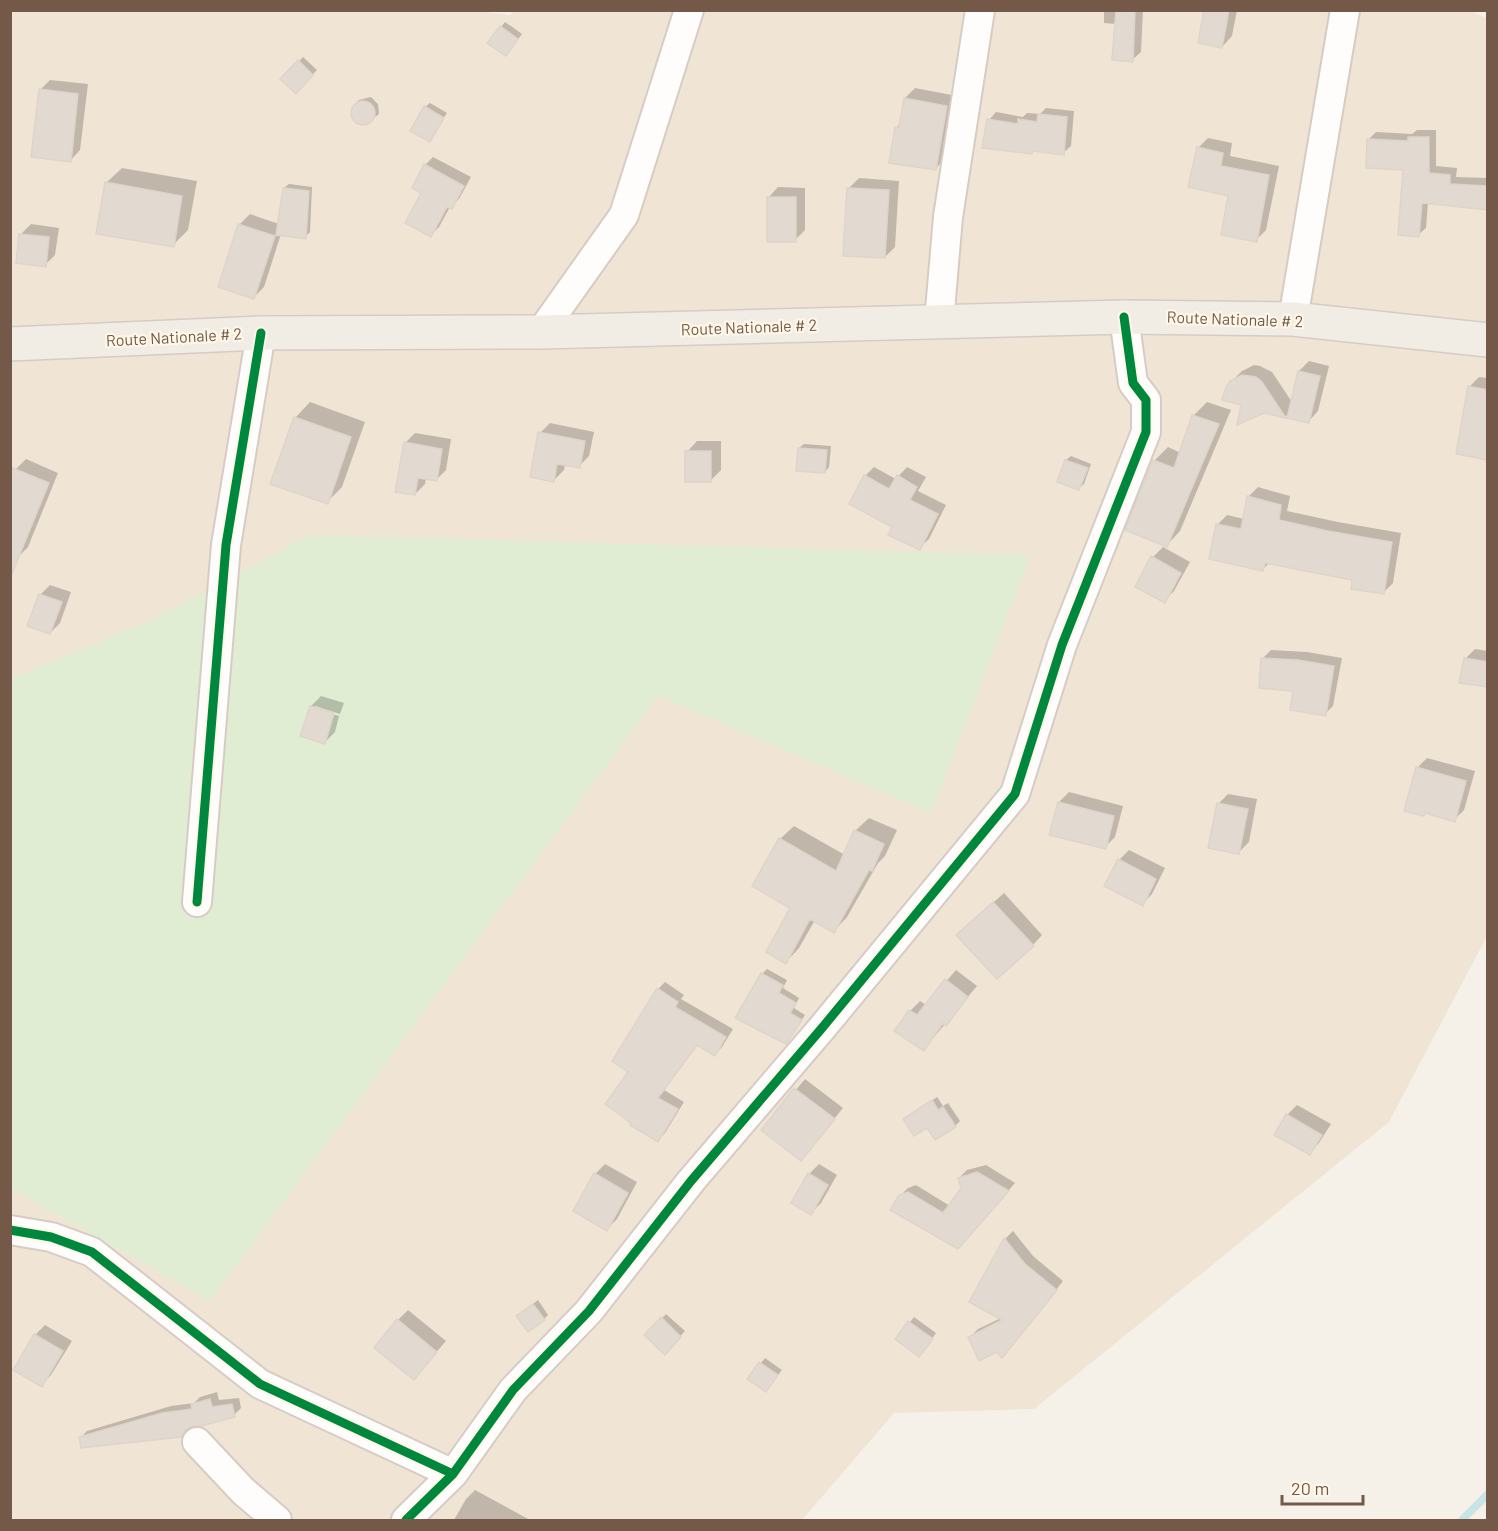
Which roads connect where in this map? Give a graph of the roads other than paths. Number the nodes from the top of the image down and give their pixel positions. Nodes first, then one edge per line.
1 (689, 10) edge
2 (980, 10) edge
3 (1345, 10) edge
4 (1124, 317) junction
5 (1293, 319) junction
6 (939, 322) junction
7 (261, 333) junction
8 (541, 333) junction
9 (1488, 340) edge
10 (10, 344) edge
11 (197, 902) dead end
12 (10, 1230) edge
13 (197, 1442) dead end
14 (453, 1474) junction
15 (277, 1521) edge
16 (406, 1521) edge

1 - 8 street
2 - 6 street
3 - 5 street
4 - 5 main road, Route Nationale # 2
4 - 6 main road, Route Nationale # 2
4 - 14 street
5 - 9 main road, Route Nationale # 2
6 - 8 main road, Route Nationale # 2
7 - 8 main road, Route Nationale # 2
7 - 10 main road, Route Nationale # 2
7 - 11 street
12 - 14 street
13 - 15 street
14 - 16 street

